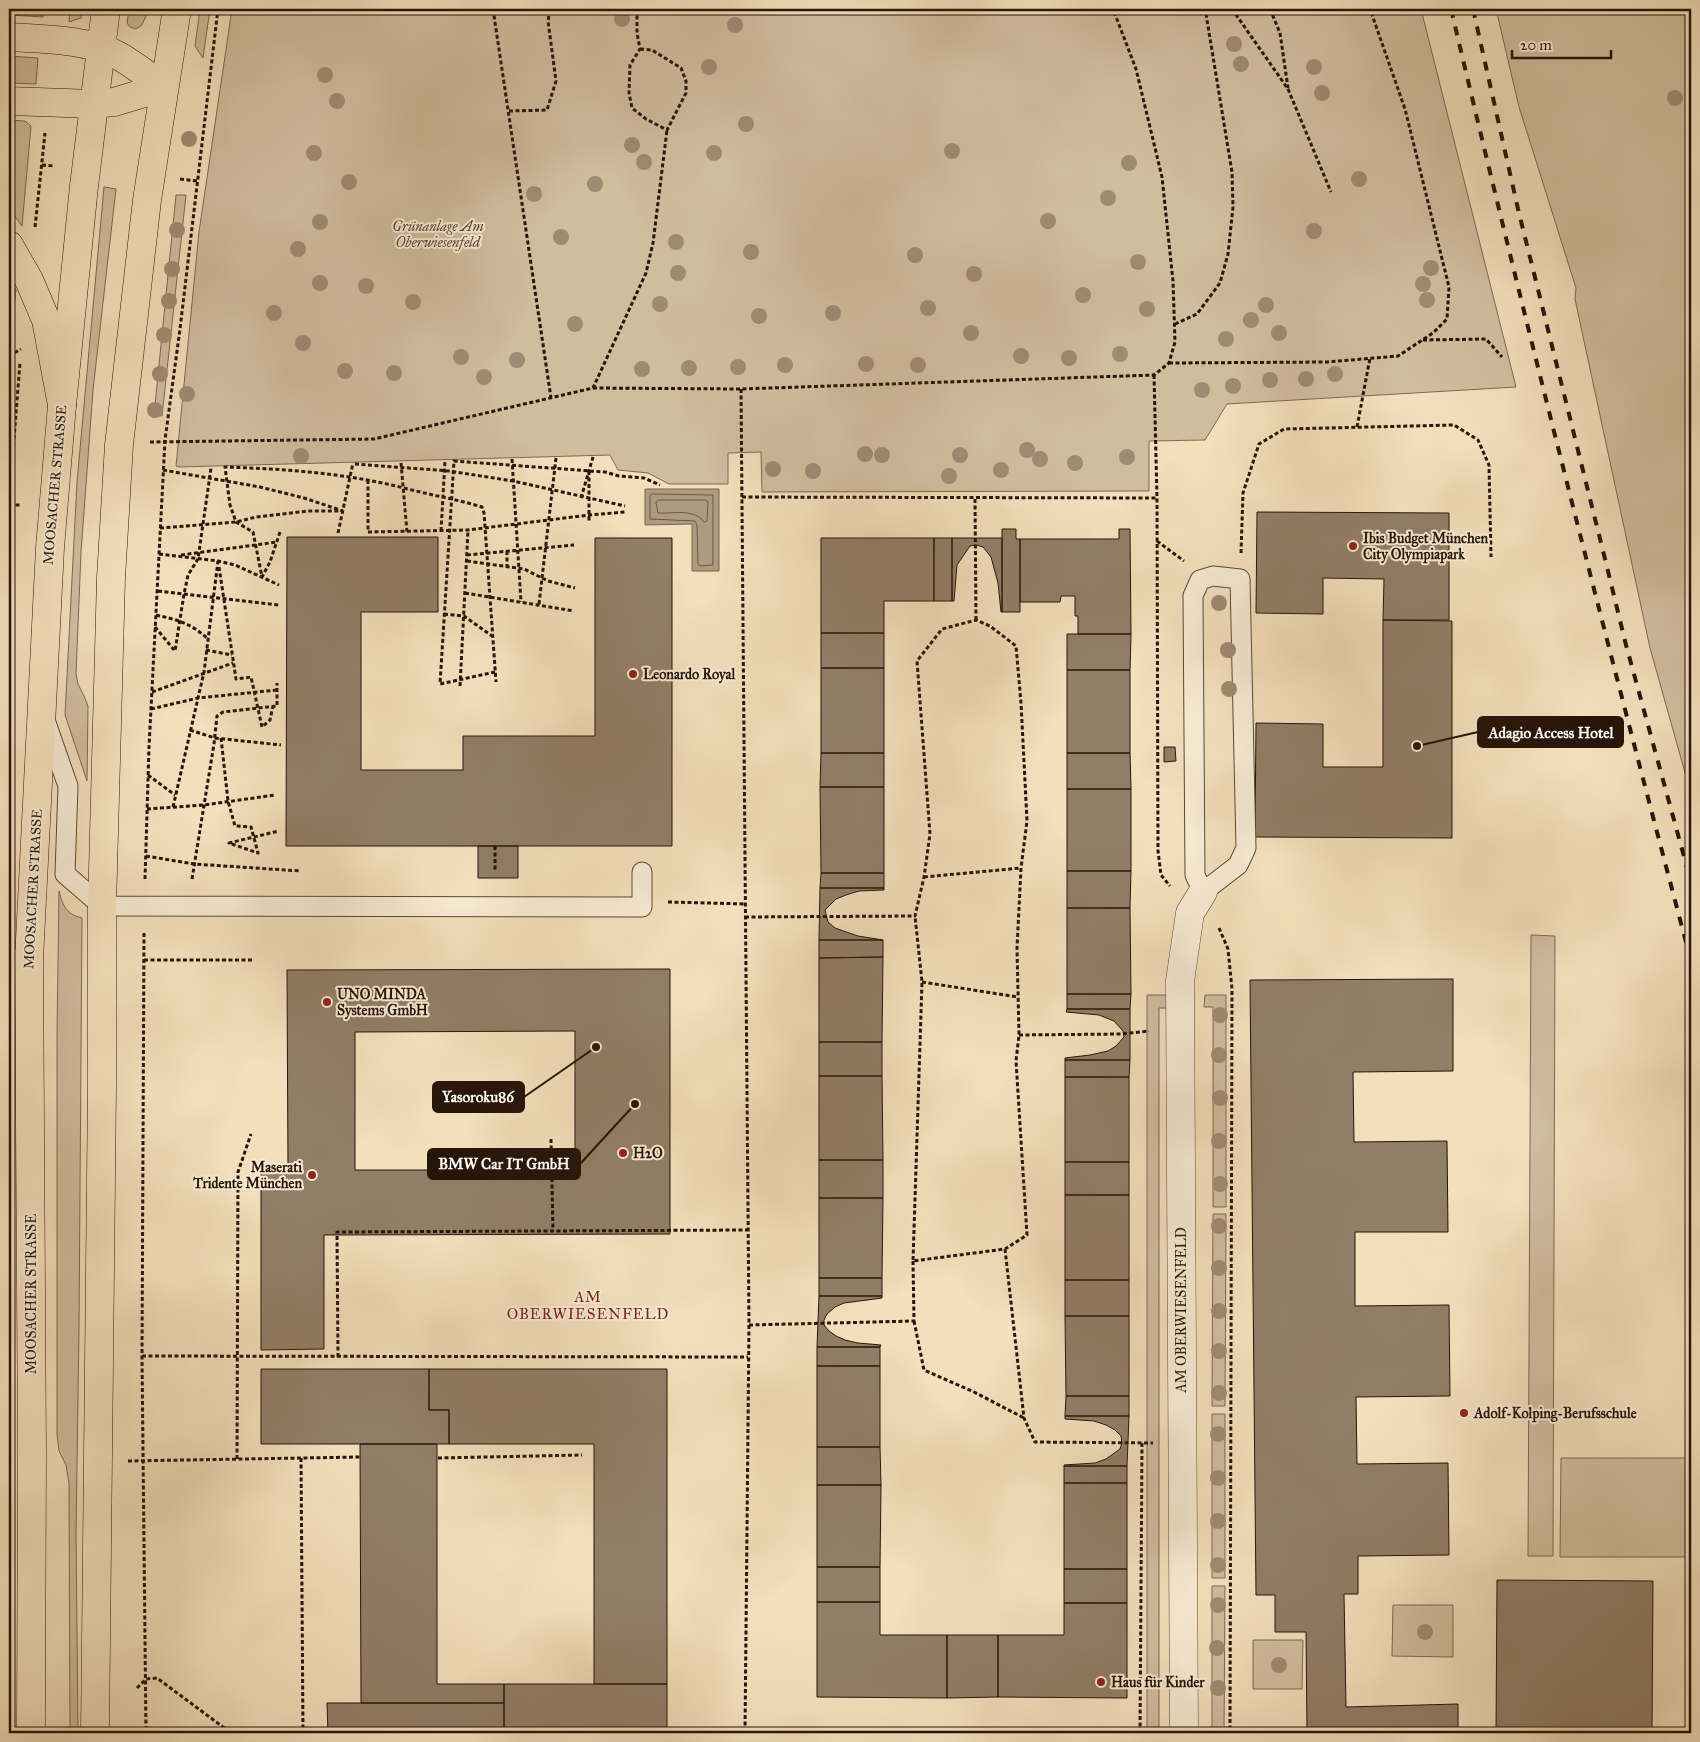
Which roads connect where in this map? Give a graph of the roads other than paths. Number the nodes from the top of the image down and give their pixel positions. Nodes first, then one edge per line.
1 (106, 9) edge
2 (177, 9) edge
3 (9, 37) edge
4 (101, 48) junction
5 (164, 88) junction
6 (9, 101) edge
7 (94, 104) junction
8 (9, 245) edge
9 (62, 405) junction
10 (42, 710) junction
11 (642, 872) dead end
12 (1196, 902) junction
13 (102, 906) junction
14 (19, 959) edge
15 (31, 1733) edge
16 (95, 1733) edge
17 (1184, 1733) edge

1 - 4 main road, MOOSACHER STRASSE
2 - 5 main road
3 - 4 main road
4 - 5 main road
4 - 7 main road, MOOSACHER STRASSE
5 - 7 main road
5 - 13 main road
6 - 7 main road
7 - 9 main road, MOOSACHER STRASSE
8 - 9 main road
9 - 10 main road, MOOSACHER STRASSE
10 - 13 lane
10 - 14 main road, MOOSACHER STRASSE
11 - 13 lane
12 - 12 lane
12 - 17 street, AM OBERWIESENFELD
13 - 16 main road
14 - 15 main road, MOOSACHER STRASSE

